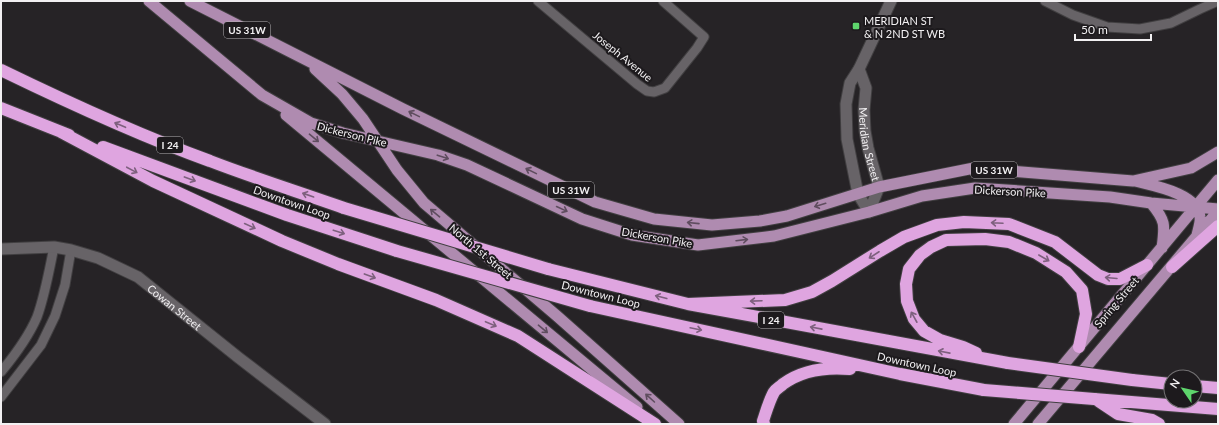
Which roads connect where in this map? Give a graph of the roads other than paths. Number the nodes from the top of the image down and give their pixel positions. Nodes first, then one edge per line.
1 (149, 1) edge
2 (190, 1) edge
3 (538, 1) edge
4 (663, 1) edge
5 (891, 1) edge
6 (1045, 1) edge
7 (1218, 1) edge
8 (1198, 5) edge
9 (305, 59) junction
10 (859, 69) junction
11 (1, 70) edge
12 (262, 95) junction
13 (1, 108) edge
14 (61, 132) junction
15 (378, 141) junction
16 (1218, 152) edge
17 (1218, 180) edge
18 (1133, 181) junction
19 (879, 187) junction
20 (858, 194) junction
21 (1151, 203) junction
22 (1196, 207) junction
23 (1218, 210) edge
24 (869, 212) junction
25 (1218, 226) edge
26 (1197, 236) junction
27 (54, 247) junction
28 (1162, 248) junction
29 (1, 249) edge
30 (71, 250) junction
31 (1147, 265) junction
32 (1172, 267) junction
33 (688, 304) junction
34 (1079, 346) junction
35 (1002, 362) junction
36 (1, 372) edge
37 (900, 374) junction
38 (1163, 383) edge
39 (1218, 384) edge
40 (1203, 386) edge
41 (1203, 387) edge
42 (1218, 388) edge
43 (1, 397) edge
44 (1094, 399) junction
45 (1218, 409) edge
46 (325, 424) edge
47 (656, 424) edge
48 (679, 424) edge
49 (764, 424) edge
50 (1014, 424) edge
51 (1038, 424) edge
52 (1159, 424) edge

1 - 12 main road, Dickerson Pike / US 31W
2 - 9 main road, Dickerson Pike / US 31W
3 - 4 street, Joseph Avenue
5 - 10 street, Meridian Street
6 - 8 street
7 - 8 street
9 - 15 main road, North 1st Street
20 -> 9 main road, Dickerson Pike / US 31W
10 - 19 street, Meridian Street
10 - 20 street, Meridian Street
33 -> 11 highway, Downtown Loop / I 24, bridge
12 - 15 main road, Dickerson Pike / US 31W
12 -> 47 main road, North 1st Street
13 - 14 highway, Downtown Loop / I 24
14 -> 37 highway, Downtown Loop / I 24, bridge
14 -> 47 highway
15 -> 24 main road, Dickerson Pike / US 31W
48 -> 15 main road, North 1st Street
16 - 18 main road, Dickerson Pike / US 31W
17 - 22 main road, Spring Street
18 - 19 main road, Dickerson Pike / US 31W
18 - 22 main road
19 - 20 main road, Dickerson Pike / US 31W
19 - 24 street, Meridian Street
20 - 24 street, Meridian Street
21 - 22 main road, Dickerson Pike / US 31W
21 - 24 main road, Dickerson Pike / US 31W
21 - 28 main road
22 - 23 main road, Dickerson Pike / US 31W
22 - 26 main road
22 - 28 main road, Spring Street
23 - 26 main road, Spring Street
25 - 32 highway
26 - 32 main road, Spring Street
27 - 29 street, Cowan Street
27 - 30 street, Cowan Street
27 - 36 street
28 - 31 main road, Spring Street
30 - 43 street
30 - 46 street, Cowan Street
31 -> 33 highway
31 - 34 main road, Spring Street
32 - 51 main road, Spring Street
35 -> 33 highway, Downtown Loop / I 24
35 -> 34 highway
34 - 50 main road, Spring Street
35 - 38 highway, Downtown Loop / I 24, bridge
37 - 44 highway, Downtown Loop / I 24, bridge
37 - 49 highway
39 - 40 highway
41 - 42 highway
44 - 45 highway, Downtown Loop / I 24
44 - 52 highway

